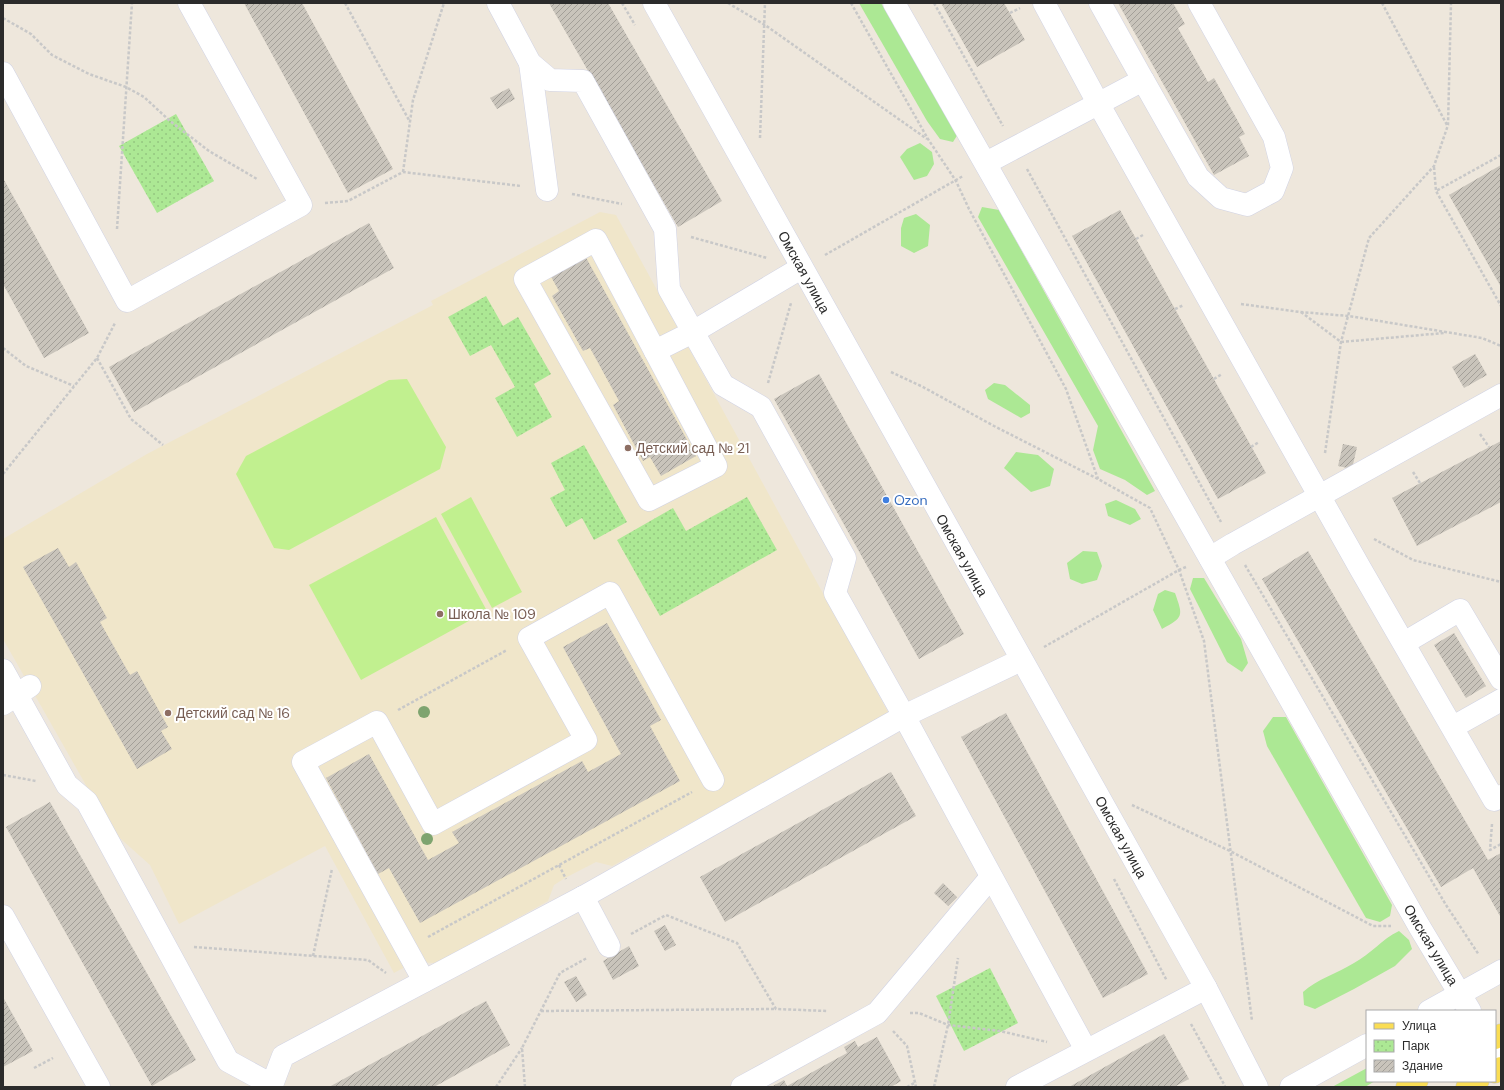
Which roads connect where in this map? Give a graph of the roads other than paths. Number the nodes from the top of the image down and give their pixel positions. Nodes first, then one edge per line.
1 (189, 3) edge
2 (498, 3) edge
3 (654, 3) edge
4 (894, 3) edge
5 (1044, 3) edge
6 (1100, 3) edge
7 (1199, 3) edge
8 (530, 63) junction
9 (3, 73) edge
10 (1143, 80) junction
11 (1098, 103) junction
12 (986, 163) junction
13 (548, 190) dead end
14 (801, 268) junction
15 (693, 332) junction
16 (655, 351) junction
17 (1501, 395) edge
18 (1319, 496) junction
19 (1210, 558) junction
20 (1404, 643) junction
21 (1021, 660) junction
22 (3, 670) edge
23 (1501, 679) edge
24 (17, 695) edge
25 (1501, 700) edge
26 (904, 716) junction
27 (1453, 727) junction
28 (713, 780) road end
29 (1498, 798) edge
30 (991, 877) junction
31 (583, 897) junction
32 (6, 930) edge
33 (609, 946) road end
34 (1501, 971) edge
35 (417, 985) junction
36 (1206, 988) junction
37 (1465, 1002) edge
38 (1433, 1010) edge
39 (1366, 1046) edge
40 (1086, 1050) junction
41 (1496, 1058) edge
42 (1501, 1068) edge
43 (1415, 1082) edge
44 (1476, 1082) edge
45 (272, 1086) edge
46 (99, 1087) edge
47 (742, 1087) edge
48 (1017, 1087) edge
49 (1257, 1087) edge
50 (1291, 1087) edge
51 (1406, 1087) edge
52 (1467, 1087) edge

1 - 9 street
2 - 8 street
3 - 14 street, Омская улица
4 - 12 street, Омская улица
5 - 11 street
6 - 10 street
7 - 10 street
8 - 13 street
8 - 15 street
10 - 11 street
11 - 12 street
11 - 18 street
12 - 19 street, Омская улица
14 - 15 street
14 - 21 street, Омская улица
15 - 16 street
15 - 26 street
16 - 16 street
17 - 18 street
18 - 19 street
18 - 20 street
19 - 37 street, Омская улица
20 - 23 street
20 - 27 street
21 - 26 street
21 - 36 street, Омская улица
22 - 24 street
24 - 45 street
25 - 27 street
26 - 30 street
26 - 31 street
27 - 29 street
28 - 35 street
30 - 40 street
30 - 47 street
31 - 33 street
31 - 35 street
32 - 46 street
34 - 37 street
35 - 45 street
36 - 40 street
36 - 49 street, Омская улица
37 - 38 street
39 - 50 street
40 - 48 street
41 - 42 street
43 - 51 main road
44 - 52 main road

